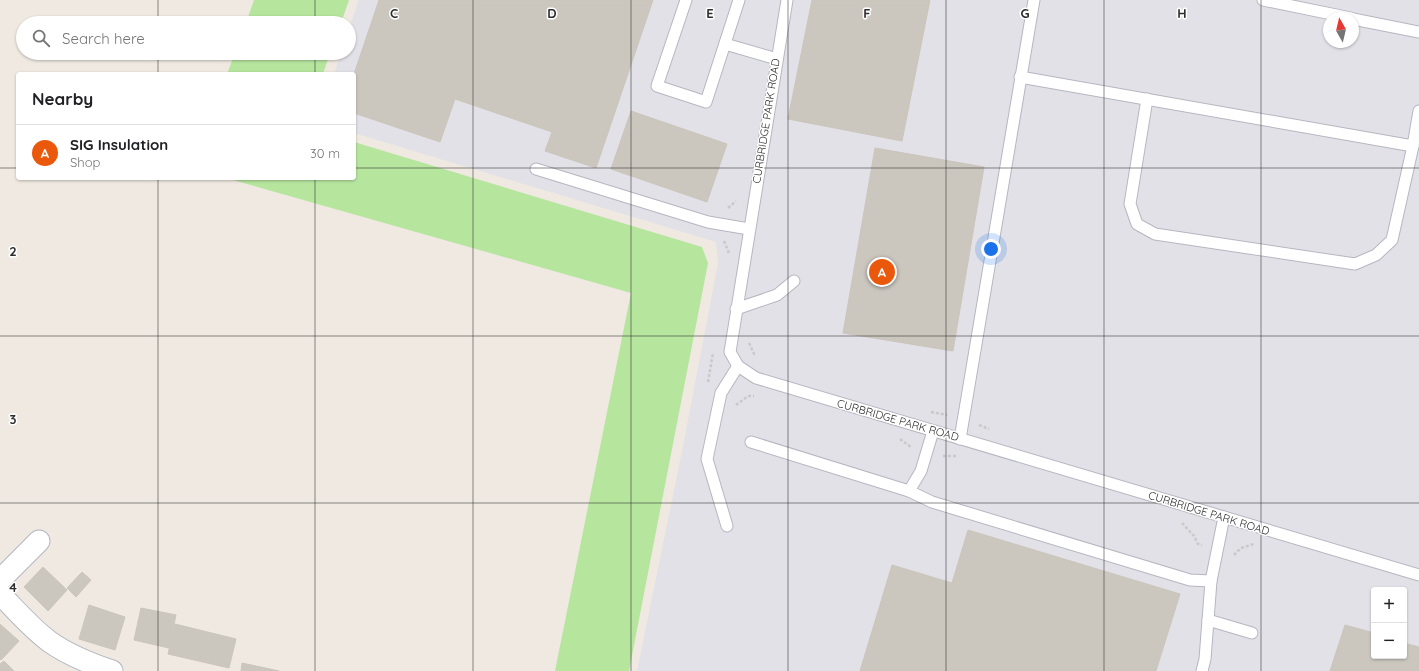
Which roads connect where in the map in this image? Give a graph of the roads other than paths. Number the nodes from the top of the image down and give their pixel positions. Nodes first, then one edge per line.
1 (686, 0) edge
2 (739, 0) edge
3 (787, 0) edge
4 (1034, 0) edge
5 (1263, 0) edge
6 (1323, 12) edge
7 (1359, 19) edge
8 (1419, 32) edge
9 (725, 44) junction
10 (776, 59) junction
11 (1020, 77) junction
12 (1147, 99) junction
13 (1419, 111) edge
14 (1413, 146) junction
15 (536, 169) dead end
16 (749, 229) junction
17 (794, 282) dead end
18 (736, 309) junction
19 (738, 366) junction
20 (933, 431) junction
21 (960, 438) junction
22 (751, 442) dead end
23 (909, 491) junction
24 (1224, 517) junction
25 (727, 526) dead end
26 (39, 541) dead end
27 (1419, 575) edge
28 (0, 580) edge
29 (1211, 581) junction
30 (0, 594) edge
31 (1208, 620) junction
32 (1252, 633) dead end
33 (112, 671) edge
34 (1202, 671) edge

1 - 9 lane
2 - 9 lane
3 - 10 lane, CURBRIDGE PARK ROAD
4 - 11 lane
5 - 6 lane
7 - 8 lane
9 - 10 lane
10 - 16 lane, CURBRIDGE PARK ROAD
11 - 12 lane
11 - 21 lane
12 - 14 lane
12 - 14 lane
13 - 14 lane
15 - 16 lane
16 - 18 lane, CURBRIDGE PARK ROAD
17 - 18 lane
18 - 19 lane, CURBRIDGE PARK ROAD
19 - 20 lane, CURBRIDGE PARK ROAD
19 - 25 lane
20 - 21 lane, CURBRIDGE PARK ROAD
20 - 23 lane
21 - 24 lane, CURBRIDGE PARK ROAD
22 - 23 lane
23 - 29 lane
24 - 27 lane, CURBRIDGE PARK ROAD
24 - 29 lane
26 - 28 street
29 - 31 lane
30 - 33 street
31 - 32 lane
31 - 34 lane

